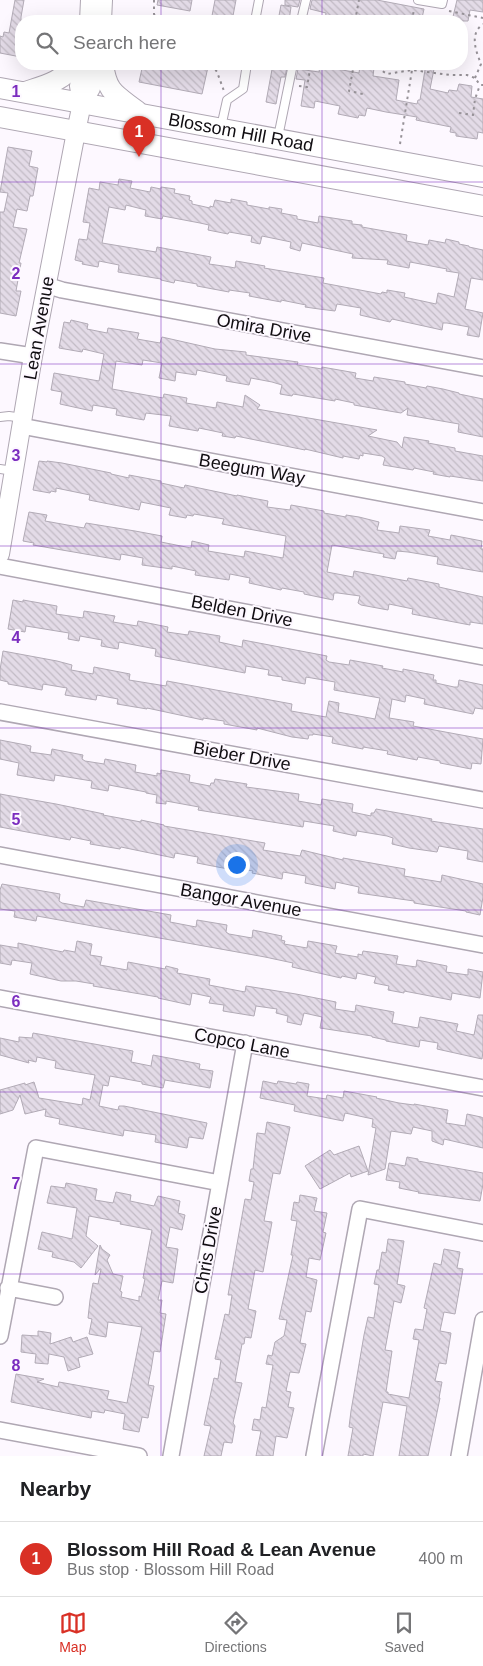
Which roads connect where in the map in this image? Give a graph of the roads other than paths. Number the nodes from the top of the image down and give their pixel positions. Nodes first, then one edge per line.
1 (90, 0) edge
2 (104, 0) edge
3 (259, 0) edge
4 (306, 0) edge
5 (442, 2) edge
6 (416, 4) edge
7 (89, 15) edge
8 (103, 15) edge
9 (256, 15) edge
10 (303, 15) edge
11 (69, 70) edge
12 (82, 70) edge
13 (95, 70) edge
14 (104, 70) edge
15 (246, 70) edge
16 (292, 70) edge
17 (0, 88) edge
18 (23, 92) junction
19 (82, 103) junction
20 (141, 114) junction
21 (0, 117) edge
22 (221, 128) junction
23 (76, 132) junction
24 (278, 139) junction
25 (483, 177) edge
26 (483, 206) edge
27 (46, 286) junction
28 (0, 351) edge
29 (33, 356) junction
30 (483, 368) edge
31 (0, 417) edge
32 (22, 422) junction
33 (7, 470) edge
34 (483, 512) edge
35 (0, 554) edge
36 (0, 566) edge
37 (483, 657) edge
38 (0, 712) edge
39 (483, 800) edge
40 (0, 855) edge
41 (483, 945) edge
42 (0, 998) edge
43 (245, 1043) junction
44 (483, 1088) edge
45 (220, 1183) junction
46 (483, 1233) edge
47 (8, 1288) junction
48 (55, 1297) dead end
49 (483, 1320) edge
50 (0, 1336) edge
51 (0, 1430) edge
52 (138, 1456) edge
53 (171, 1456) edge
54 (314, 1456) edge
55 (459, 1456) edge

1 - 7 street
2 - 8 street
3 - 9 lane
4 - 10 lane
5 - 6 lane
11 - 18 main road
12 - 19 street, Lean Avenue
13 - 19 street, Lean Avenue
14 - 20 main road
15 - 22 lane
16 - 24 lane
17 - 18 main road, Blossom Hill Road
18 - 19 main road, Blossom Hill Road
19 - 20 main road, Blossom Hill Road
19 - 23 street, Lean Avenue
20 - 22 main road, Blossom Hill Road
21 - 23 main road, Blossom Hill Road
22 - 24 main road, Blossom Hill Road
23 - 26 main road, Blossom Hill Road
23 - 27 street, Lean Avenue
24 - 25 main road, Blossom Hill Road
27 - 29 street, Lean Avenue
27 - 30 street, Omira Drive
28 - 29 street
29 - 32 street, Lean Avenue
31 - 32 lane
32 - 33 street, Lean Avenue
32 - 34 street, Beegum Way
33 - 35 street, Lean Avenue
36 - 37 street, Belden Drive
38 - 39 street, Bieber Drive
40 - 41 street, Bangor Avenue
42 - 43 street, Copco Lane
43 - 44 street, Copco Lane
43 - 45 street, Chris Drive
45 - 47 street
45 - 53 street, Chris Drive
46 - 54 street
47 - 48 street
47 - 50 street
49 - 55 street
51 - 52 street

